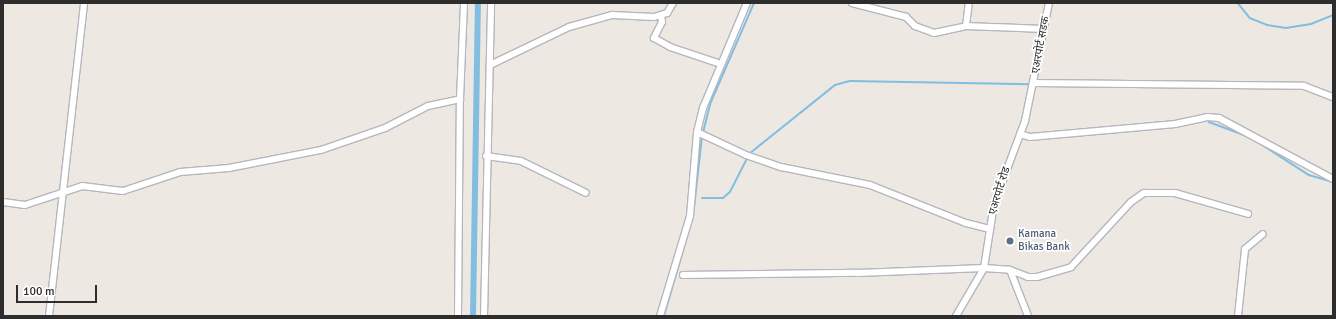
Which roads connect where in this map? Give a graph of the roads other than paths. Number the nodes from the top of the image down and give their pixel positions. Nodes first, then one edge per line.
1 (84, 3) edge
2 (464, 3) edge
3 (491, 3) edge
4 (673, 3) edge
5 (747, 3) edge
6 (852, 3) edge
7 (969, 3) edge
8 (1049, 3) edge
9 (661, 15) junction
10 (966, 26) junction
11 (1044, 29) junction
12 (721, 64) junction
13 (490, 65) junction
14 (1034, 85) junction
15 (1333, 97) edge
16 (460, 99) junction
17 (697, 132) junction
18 (1020, 134) junction
19 (486, 156) junction
20 (1333, 179) edge
21 (64, 192) junction
22 (586, 193) dead end
23 (3, 202) edge
24 (1248, 214) dead end
25 (990, 230) junction
26 (1263, 234) dead end
27 (984, 268) junction
28 (1010, 270) junction
29 (684, 275) dead end
30 (49, 316) edge
31 (458, 316) edge
32 (484, 316) edge
33 (660, 316) edge
34 (956, 316) edge
35 (1028, 316) edge
36 (1238, 316) edge

1 - 21 street
2 - 16 street
3 - 13 street
4 - 9 street
5 - 12 street
6 - 10 street
7 - 10 street
8 - 11 street, एअरपोर्ट सडक
9 - 12 street
9 - 13 street
10 - 11 street
11 - 14 street, एअरपोर्ट सडक
12 - 17 street
13 - 19 street
14 - 15 street
14 - 18 street, एअरपोर्ट रोड
16 - 21 street
16 - 31 street
17 - 25 street
17 - 33 street
18 - 20 street
18 - 25 street, एअरपोर्ट रोड
19 - 22 street
19 - 32 street
21 - 23 street
21 - 30 street
24 - 28 street
25 - 27 street, एअरपोर्ट रोड
26 - 36 street
27 - 28 street
27 - 29 street
27 - 34 street, एअरपोर्ट रोड
28 - 35 street

